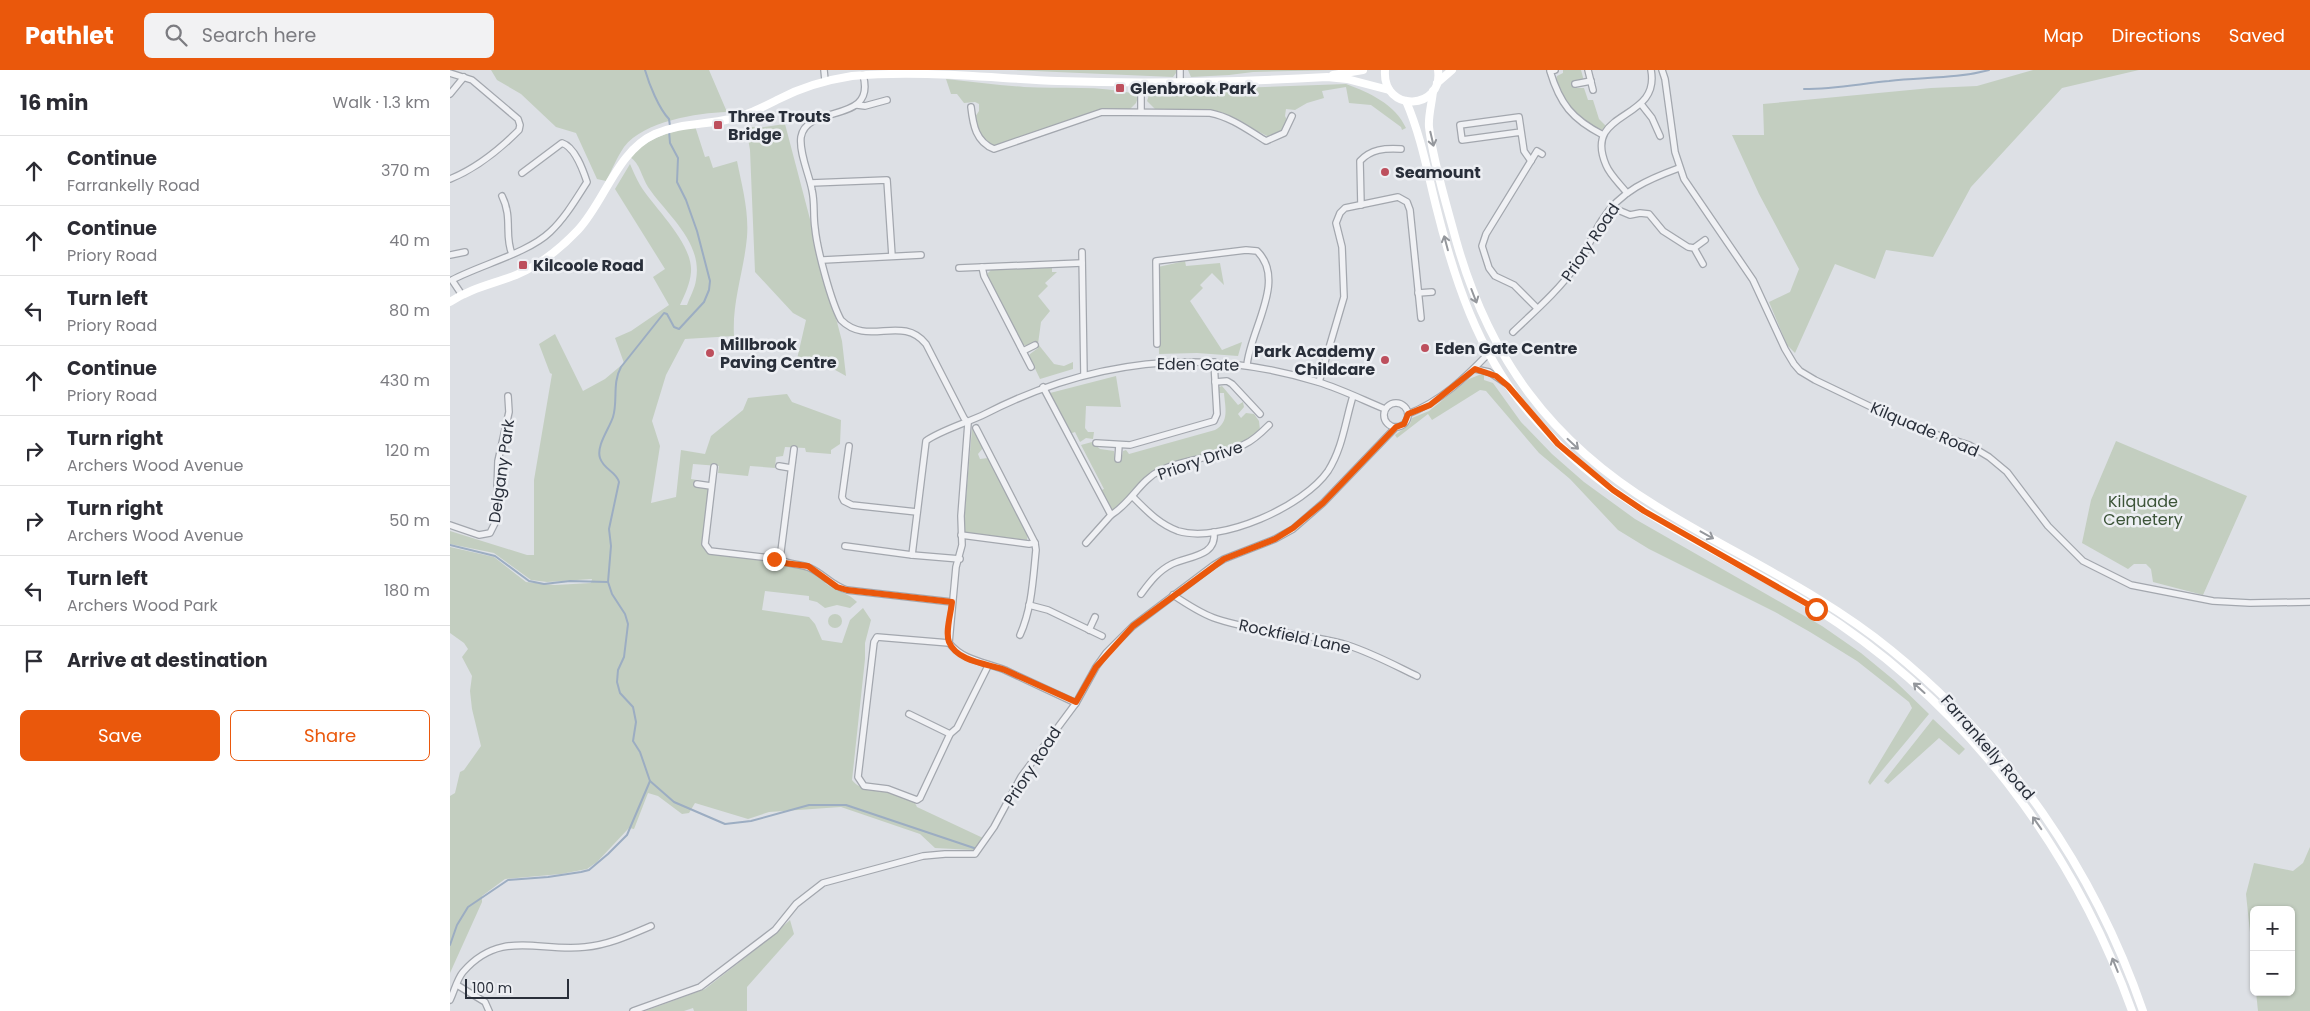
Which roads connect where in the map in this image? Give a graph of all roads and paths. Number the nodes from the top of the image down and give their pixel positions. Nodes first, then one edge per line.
1 (824, 70) edge
2 (1180, 70) edge
3 (1363, 70) edge
4 (1385, 70) edge
5 (1438, 70) edge
6 (1452, 70) edge
7 (1556, 70) edge
8 (1588, 70) edge
9 (1650, 70) edge
10 (1662, 70) edge
11 (450, 73) edge
12 (862, 75) junction
13 (464, 77) junction
14 (1327, 77) junction
15 (825, 80) junction
16 (1591, 81) junction
17 (1180, 82) junction
18 (1142, 84) junction
19 (1575, 84) dead end
20 (1435, 87) junction
21 (1389, 90) junction
22 (1593, 90) dead end
23 (450, 94) edge
24 (887, 100) dead end
25 (1406, 101) junction
26 (1641, 104) junction
27 (857, 105) junction
28 (972, 107) dead end
29 (1141, 111) junction
30 (1292, 116) dead end
31 (1520, 132) junction
32 (1603, 135) junction
33 (1660, 136) dead end
34 (1401, 150) dead end
35 (1542, 154) dead end
36 (1531, 161) junction
37 (1679, 168) junction
38 (522, 173) dead end
39 (450, 179) edge
40 (811, 183) junction
41 (1627, 193) junction
42 (502, 196) dead end
43 (1361, 205) junction
44 (1611, 207) junction
45 (1705, 240) dead end
46 (1694, 248) junction
47 (465, 252) dead end
48 (1082, 252) dead end
49 (512, 254) junction
50 (450, 255) edge
51 (921, 255) dead end
52 (892, 256) junction
53 (822, 260) junction
54 (1082, 263) junction
55 (1703, 264) dead end
56 (982, 267) junction
57 (959, 268) dead end
58 (451, 281) edge
59 (1432, 292) dead end
60 (1418, 293) junction
61 (462, 295) junction
62 (450, 302) edge
63 (1537, 308) junction
64 (1421, 318) dead end
65 (1512, 332) dead end
66 (1156, 344) dead end
67 (1035, 345) dead end
68 (1023, 351) junction
69 (1488, 353) junction
70 (1214, 362) junction
71 (1247, 365) junction
72 (1031, 368) dead end
73 (1475, 369) junction
74 (1084, 375) junction
75 (1215, 382) junction
76 (1318, 382) junction
77 (1508, 386) junction
78 (1043, 387) junction
79 (508, 396) dead end
80 (1354, 396) junction
81 (1385, 409) junction
82 (1260, 414) dead end
83 (1408, 414) junction
84 (968, 422) junction
85 (1386, 422) junction
86 (1269, 426) dead end
87 (1396, 427) junction
88 (976, 428) dead end
89 (1387, 438) junction
90 (1096, 443) dead end
91 (1119, 445) junction
92 (849, 446) dead end
93 (794, 450) dead end
94 (1118, 459) dead end
95 (779, 466) dead end
96 (714, 467) dead end
97 (791, 468) junction
98 (696, 484) dead end
99 (712, 486) junction
100 (1133, 497) junction
101 (917, 512) junction
102 (1111, 515) junction
103 (450, 526) edge
104 (1214, 532) junction
105 (961, 535) junction
106 (1035, 543) junction
107 (1086, 543) dead end
108 (845, 546) dead end
109 (912, 555) junction
110 (960, 558) junction
111 (780, 560) junction
112 (1141, 594) dead end
113 (1173, 595) junction
114 (952, 602) junction
115 (2310, 602) edge
116 (1030, 605) junction
117 (1095, 617) dead end
118 (1089, 630) junction
119 (1020, 635) dead end
120 (1102, 636) dead end
121 (949, 643) junction
122 (988, 666) junction
123 (1417, 676) dead end
124 (1076, 702) junction
125 (909, 714) dead end
126 (950, 734) junction
127 (650, 926) dead end
128 (457, 986) junction
129 (450, 1000) edge
130 (489, 1011) edge
131 (633, 1011) edge
132 (2132, 1011) edge
133 (2143, 1011) edge

1 - 15 street
2 - 17 street
3 - 14 main road
4 - 21 main road
5 - 20 main road, Farrankelly Road
6 - 20 main road
7 - 32 street
8 - 16 street
9 - 26 street
10 - 37 street, Kilquade Road
11 - 13 street
12 - 15 main road
12 - 18 main road
12 - 27 street
13 - 23 street
13 - 39 street
14 - 17 main road
14 - 21 main road
15 - 61 main road
16 - 19 street
16 - 22 street
17 - 18 main road
18 - 29 street
20 - 25 main road
20 -> 133 main road, Farrankelly Road
21 - 25 main road
24 - 27 street
69 -> 25 main road, Farrankelly Road
26 - 32 street
26 - 33 street
27 - 40 street
28 - 29 street
29 - 30 street
31 - 31 street
31 - 36 street
32 - 41 street
34 - 43 street
35 - 36 street
36 - 63 street
37 - 41 street, Priory Road
37 - 115 street, Kilquade Road
38 - 49 street
40 - 52 street
40 - 53 street
41 - 44 street, Priory Road
42 - 49 street
43 - 60 street
43 - 76 street
44 - 46 street
44 - 63 street, Priory Road
45 - 46 street
46 - 55 street
47 - 50 street
48 - 54 street
49 - 58 street
51 - 52 street
52 - 53 street
53 - 84 street
54 - 56 street
54 - 74 street
56 - 57 street
56 - 68 street
58 - 61 street
59 - 60 street
60 - 64 street
61 - 62 main road
63 - 65 street, Priory Road
66 - 71 street
67 - 68 street
68 - 72 street
69 - 73 street
69 - 77 main road, Farrankelly Road
70 - 71 street, Eden Gate
70 - 74 street, Eden Gate
70 - 75 street
71 - 76 street, Eden Gate
73 - 77 street
73 - 83 street
74 - 78 street, Eden Gate
75 - 82 street
75 - 91 street
76 - 80 street, Eden Gate
132 -> 77 main road, Farrankelly Road
78 - 84 street, Eden Gate
78 - 102 street
79 - 103 street, Delgany Park
80 - 81 street, Eden Gate
80 - 104 street
81 - 83 street
81 - 85 street
83 - 87 street
84 - 101 street, Eden Gate
84 - 105 street
85 - 87 street
85 - 89 street
86 - 100 street, Priory Drive
87 - 89 street, Priory Road
88 - 106 street
89 - 113 street, Priory Road
90 - 91 street
91 - 94 street
92 - 101 street
93 - 97 street
95 - 97 street
96 - 99 street
97 - 111 street
98 - 99 street
99 - 111 street
100 - 102 street, Priory Drive
100 - 104 street
101 - 109 street
102 - 107 street, Priory Drive
104 - 112 street
105 - 106 street
105 - 110 street
106 - 116 street
108 - 109 street
109 - 110 street
110 - 114 street
111 - 114 street
113 - 123 street, Rockfield Lane
113 - 124 street, Priory Road
114 - 121 street
116 - 118 street
116 - 119 street
117 - 118 street
118 - 120 street
121 - 122 street
121 - 126 street
122 - 124 street
122 - 126 street
124 - 131 street, Priory Road
125 - 126 street
127 - 128 street
128 - 129 street
128 - 130 street

